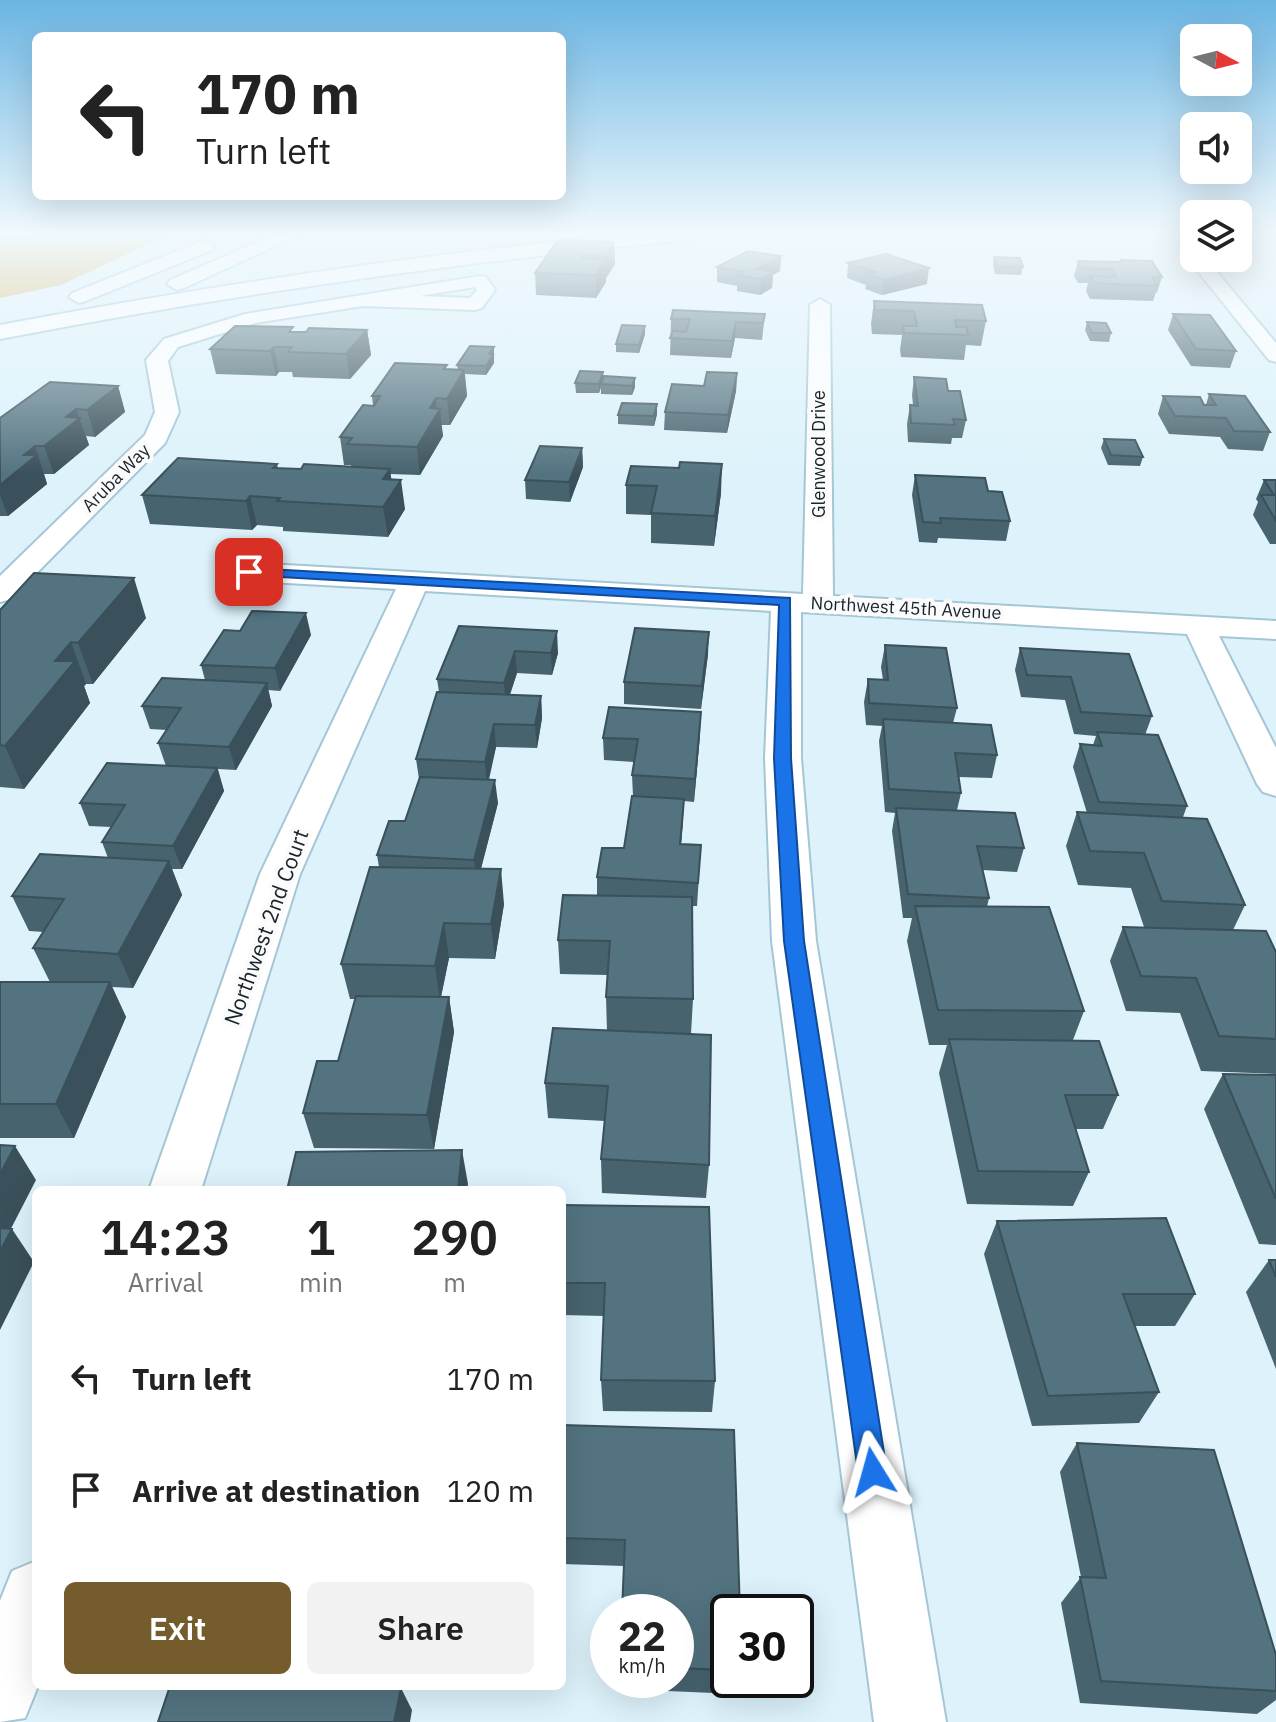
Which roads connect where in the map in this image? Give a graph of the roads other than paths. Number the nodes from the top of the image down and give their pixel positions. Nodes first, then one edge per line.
1 (40, 314) edge
2 (88, 314) edge
3 (108, 314) edge
4 (274, 314) edge
5 (819, 314) edge
6 (1242, 314) edge
7 (0, 332) edge
8 (28, 350) dead end
9 (1276, 356) edge
10 (249, 572) dead end
11 (414, 583) junction
12 (0, 593) edge
13 (802, 602) junction
14 (1198, 625) junction
15 (1276, 630) edge
16 (1276, 784) edge
17 (176, 1186) edge
18 (32, 1606) edge
19 (0, 1693) edge
20 (910, 1722) edge

1 - 7 main road
2 - 7 main road
3 - 8 main road
4 - 12 street, Aruba Way
5 - 13 street, Glenwood Drive
6 - 9 street
10 - 11 street, Northwest 45th Avenue
11 - 13 street, Northwest 45th Avenue
11 - 17 street, Northwest 2nd Court
13 - 14 street, Northwest 45th Avenue
13 - 20 street, Glenwood Drive
14 - 15 street, Northwest 45th Avenue
14 - 16 street
18 - 19 street

